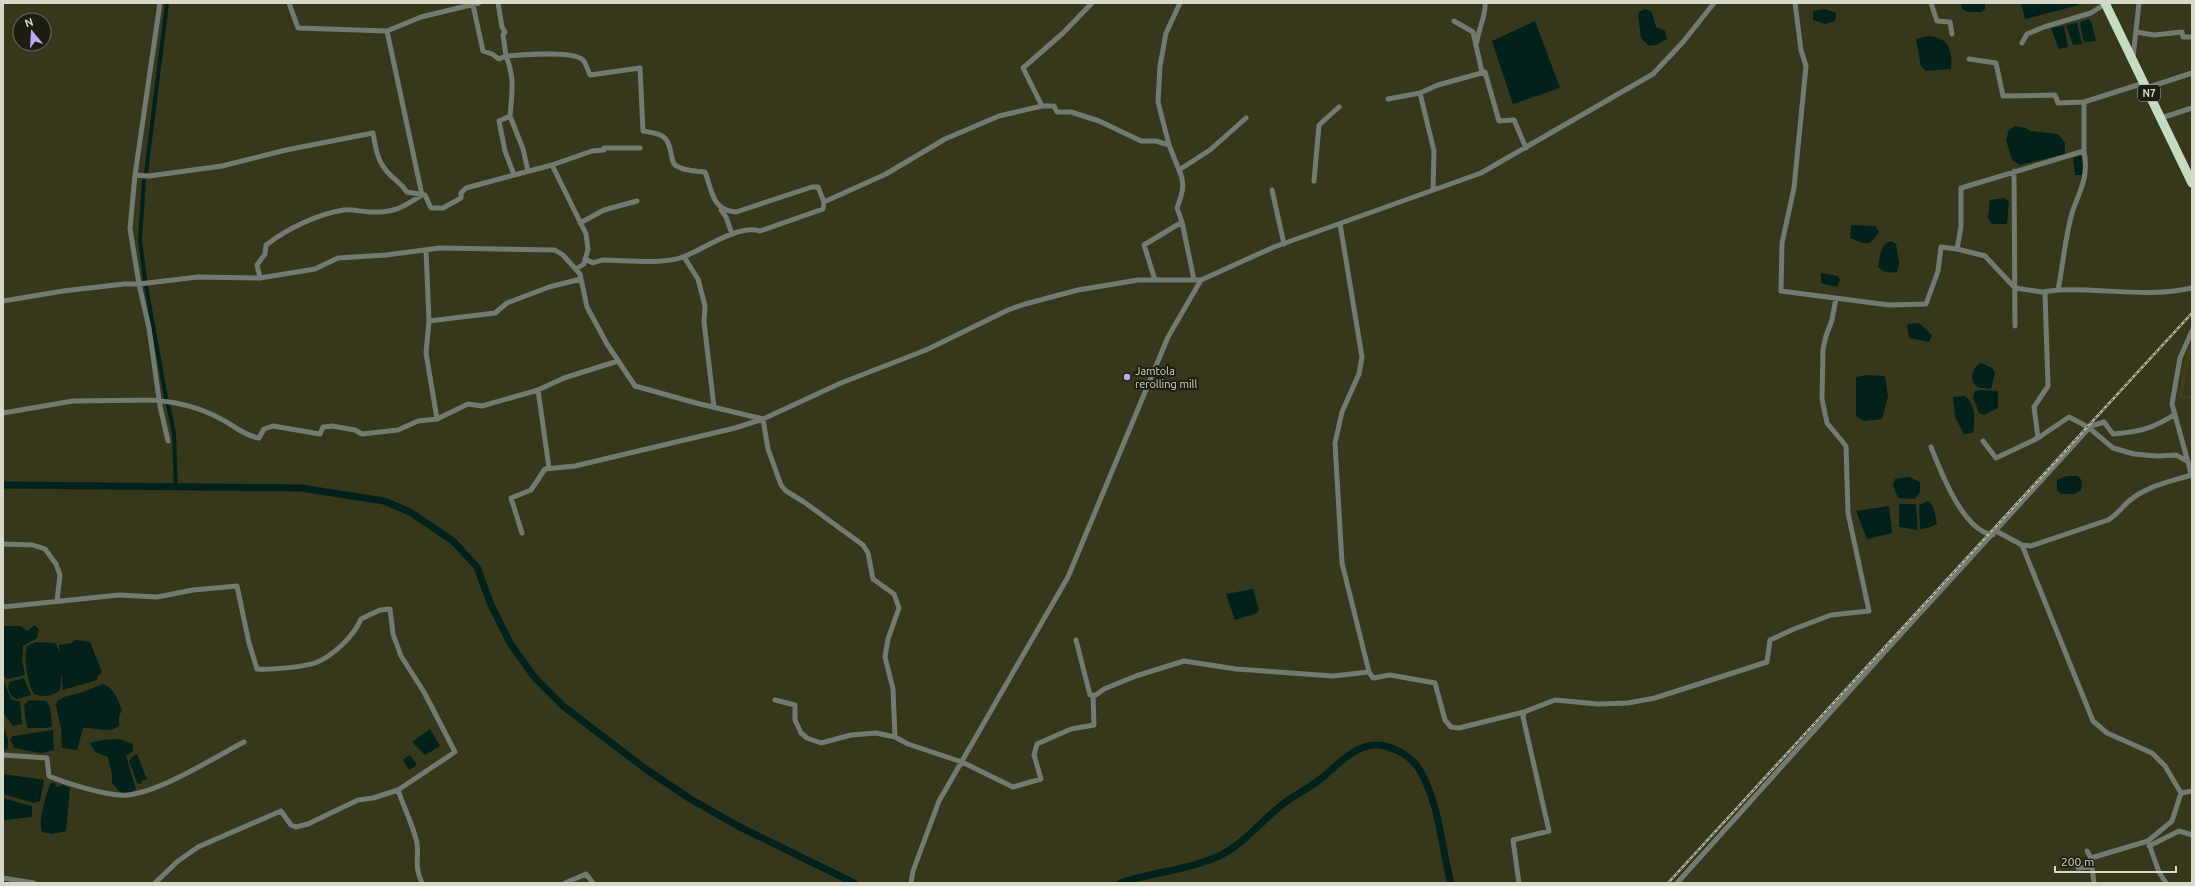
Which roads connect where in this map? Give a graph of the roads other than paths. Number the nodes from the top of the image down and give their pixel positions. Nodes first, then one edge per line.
1 (160, 3) edge
2 (289, 3) edge
3 (479, 3) edge
4 (498, 3) edge
5 (1092, 3) edge
6 (1179, 3) edge
7 (1485, 3) edge
8 (1714, 3) edge
9 (1795, 3) edge
10 (1931, 3) edge
11 (2139, 3) edge
12 (2105, 4) edge
13 (473, 5) junction
14 (1454, 21) dead end
15 (387, 31) junction
16 (2136, 32) junction
17 (1952, 34) dead end
18 (2192, 37) edge
19 (2022, 43) dead end
20 (1476, 46) junction
21 (506, 56) junction
22 (1969, 59) dead end
23 (2132, 60) junction
24 (1482, 72) junction
25 (2192, 73) edge
26 (2145, 85) junction
27 (1420, 93) junction
28 (1388, 99) dead end
29 (2084, 102) junction
30 (1042, 106) junction
31 (1339, 107) dead end
32 (2192, 108) edge
33 (510, 116) junction
34 (1246, 118) dead end
35 (2161, 118) junction
36 (1169, 145) junction
37 (640, 148) dead end
38 (1526, 148) junction
39 (2084, 151) junction
40 (552, 165) junction
41 (1178, 170) junction
42 (528, 171) junction
43 (2014, 171) junction
44 (135, 175) junction
45 (514, 175) junction
46 (1314, 181) dead end
47 (2192, 185) edge
48 (1272, 190) dead end
49 (1433, 190) junction
50 (422, 195) junction
51 (637, 201) dead end
52 (824, 202) junction
53 (719, 207) junction
54 (1182, 222) junction
55 (580, 223) junction
56 (1340, 224) junction
57 (732, 234) junction
58 (1284, 244) junction
59 (1957, 249) junction
60 (426, 250) junction
61 (684, 257) junction
62 (585, 259) junction
63 (576, 269) junction
64 (260, 278) junction
65 (581, 279) junction
66 (1155, 280) junction
67 (1194, 280) junction
68 (1201, 280) junction
69 (139, 284) junction
70 (2015, 288) junction
71 (2192, 288) edge
72 (2058, 290) junction
73 (2045, 292) junction
74 (1836, 298) junction
75 (3, 301) edge
76 (429, 321) junction
77 (2015, 326) dead end
78 (2192, 331) edge
79 (618, 361) junction
80 (538, 390) junction
81 (159, 400) junction
82 (714, 407) junction
83 (3, 413) edge
84 (2175, 414) junction
85 (763, 418) junction
86 (437, 419) junction
87 (2089, 428) junction
88 (2038, 438) junction
89 (168, 441) dead end
90 (1983, 441) dead end
91 (1931, 447) dead end
92 (2187, 461) junction
93 (549, 468) junction
94 (2192, 476) edge
95 (522, 533) dead end
96 (1994, 533) junction
97 (3, 544) edge
98 (2022, 545) junction
99 (57, 601) junction
100 (3, 607) edge
101 (1076, 640) dead end
102 (1368, 672) junction
103 (1093, 695) junction
104 (775, 700) dead end
105 (1524, 712) junction
106 (895, 737) junction
107 (244, 742) dead end
108 (3, 755) edge
109 (962, 762) junction
110 (398, 790) junction
111 (2192, 792) edge
112 (2181, 793) junction
113 (2192, 835) edge
114 (2148, 843) junction
115 (2087, 851) dead end
116 (2091, 858) junction
117 (2092, 866) junction
118 (2078, 868) dead end
119 (3, 878) edge
120 (34, 883) edge
121 (155, 883) edge
122 (422, 883) edge
123 (565, 883) edge
124 (593, 883) edge
125 (911, 883) edge
126 (1519, 883) edge
127 (1677, 883) edge
128 (2094, 883) edge
129 (2166, 883) edge

1 - 44 street
2 - 15 street
3 - 13 street
4 - 21 street
5 - 30 street
6 - 36 street
7 - 20 street
8 - 38 street
9 - 74 street
10 - 17 street
11 - 16 street
12 - 19 street
12 - 23 highway, N7
13 - 15 street
13 - 21 street
14 - 20 street
15 - 50 street
16 - 18 street
16 - 23 street
20 - 24 street
21 - 33 street
21 - 53 street
22 - 29 street
23 - 26 highway, N7
24 - 27 street
24 - 38 street
25 - 26 street
26 - 29 street
26 - 35 highway, N7
27 - 28 street
27 - 49 street
29 - 39 street
30 - 36 street
30 - 52 street
31 - 46 street
32 - 35 street
33 - 42 street
33 - 45 street
34 - 41 street
35 - 47 highway, N7
36 - 41 street
37 - 40 street
38 - 49 street
39 - 43 street
39 - 72 street
40 - 42 street
40 - 55 street
41 - 54 street
42 - 45 street
43 - 59 street
43 - 70 street
44 - 50 street
44 - 69 street
45 - 50 street
48 - 58 street
49 - 56 street
50 - 64 street
51 - 55 street
52 - 53 street
52 - 57 street
53 - 57 street
54 - 66 street
54 - 67 street
55 - 62 street
56 - 58 street
56 - 102 street
57 - 61 street
58 - 68 street
59 - 70 street
59 - 74 street
60 - 63 street
60 - 64 street
60 - 76 street
61 - 62 street
61 - 82 street
62 - 63 street
63 - 65 street
64 - 69 street
65 - 76 street
65 - 79 street
66 - 67 street
66 - 85 street
67 - 68 street
68 - 109 street
69 - 75 street
69 - 81 street
70 - 73 street
70 - 77 street
71 - 72 street
72 - 73 street
73 - 88 street
74 - 105 street
76 - 86 street
78 - 84 street
79 - 80 street
79 - 82 street
80 - 86 street
80 - 93 street
81 - 83 street
81 - 86 street
81 - 89 street
82 - 85 street
84 - 87 street
84 - 92 street
85 - 93 street
85 - 106 street
87 - 88 street
87 - 92 street
87 - 96 street
88 - 90 street
91 - 96 street
92 - 94 street
93 - 95 street
94 - 98 street
96 - 98 street
96 - 127 street
97 - 99 street
98 - 112 street
99 - 100 street
99 - 110 street
101 - 103 street
102 - 103 street
102 - 105 street
103 - 109 street
104 - 106 street
105 - 126 street
106 - 109 street
107 - 108 street
109 - 125 street
110 - 121 street
110 - 122 street
111 - 112 street
112 - 114 street
113 - 114 street
114 - 116 street
114 - 129 street
115 - 116 street
116 - 117 street
117 - 118 street
117 - 128 street
119 - 120 street
123 - 124 street

